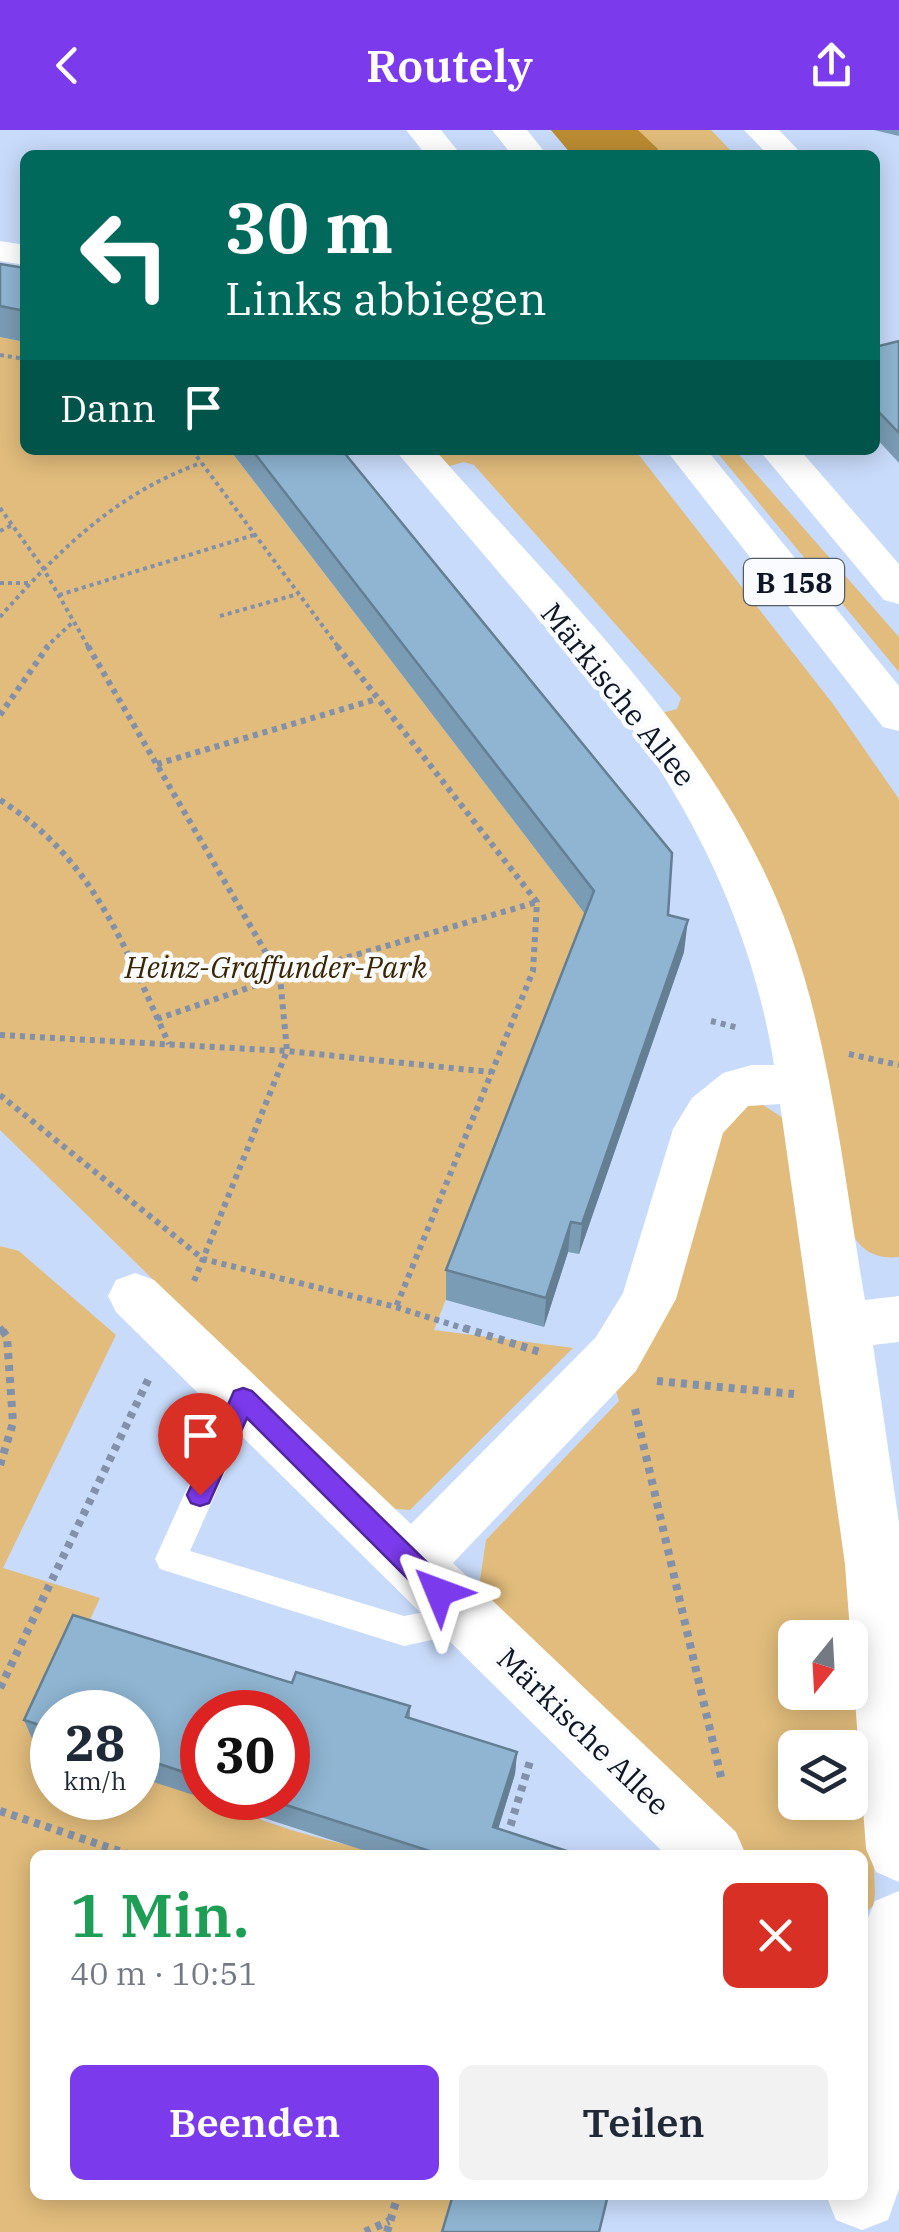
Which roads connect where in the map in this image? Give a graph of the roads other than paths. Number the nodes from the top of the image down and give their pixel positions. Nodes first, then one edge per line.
1 (423, 130) edge
2 (509, 130) edge
3 (440, 150) edge
4 (526, 150) edge
5 (418, 455) edge
6 (690, 455) edge
7 (783, 455) edge
8 (895, 583) edge
9 (899, 716) edge
10 (800, 1085) junction
11 (153, 1314) road end
12 (899, 1319) edge
13 (842, 1326) junction
14 (243, 1398) junction
15 (411, 1565) junction
16 (467, 1619) junction
17 (719, 1826) edge
18 (899, 1850) edge
19 (885, 1961) edge
20 (868, 2160) edge
21 (861, 2200) edge
22 (856, 2232) edge

1 - 3 main road
2 - 4 main road
5 - 10 street, Märkische Allee
6 - 9 main road, B 158
7 - 8 main road, B 158
10 - 13 street, Märkische Allee
10 - 15 street
11 - 14 street, Märkische Allee
12 - 13 street
13 - 18 street, Märkische Allee
14 - 15 street, Märkische Allee
14 - 16 lane
15 - 16 street, Märkische Allee
16 - 17 street, Märkische Allee
19 - 20 street
21 - 22 street

